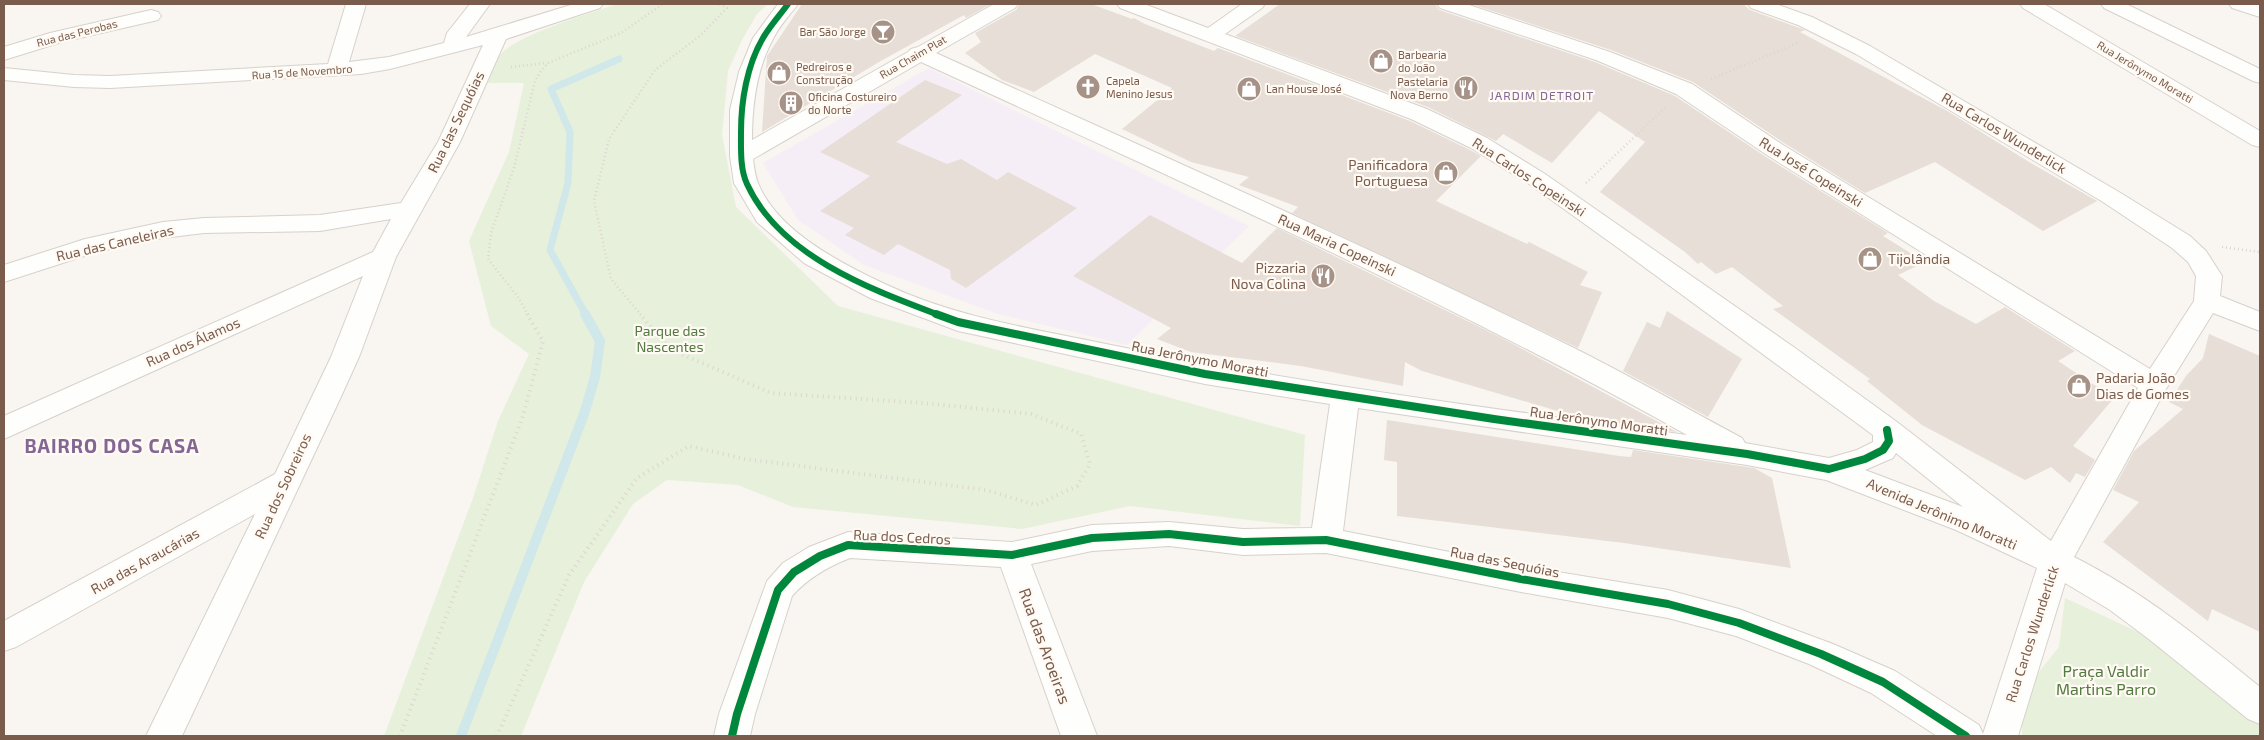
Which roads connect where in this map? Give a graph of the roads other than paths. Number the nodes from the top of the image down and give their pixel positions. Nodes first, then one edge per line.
1 (356, 4) edge
2 (480, 4) edge
3 (593, 4) edge
4 (788, 4) edge
5 (1008, 4) edge
6 (1127, 4) edge
7 (1255, 4) edge
8 (1447, 4) edge
9 (1758, 4) edge
10 (2030, 4) edge
11 (2111, 4) edge
12 (2239, 4) edge
13 (2260, 11) edge
14 (151, 16) dead end
15 (498, 36) junction
16 (1209, 36) junction
17 (452, 48) junction
18 (918, 53) junction
19 (4, 54) edge
20 (337, 69) junction
21 (4, 74) edge
22 (2260, 77) edge
23 (2260, 140) edge
24 (741, 156) junction
25 (410, 209) junction
26 (320, 223) junction
27 (389, 245) junction
28 (4, 274) edge
29 (2207, 301) junction
30 (2260, 322) edge
31 (2154, 385) junction
32 (1346, 396) junction
33 (4, 428) edge
34 (1885, 440) junction
35 (1747, 454) junction
36 (1828, 469) junction
37 (285, 482) junction
38 (1326, 540) junction
39 (1012, 555) junction
40 (2055, 562) junction
41 (4, 637) edge
42 (2260, 708) edge
43 (164, 736) edge
44 (732, 736) edge
45 (1079, 736) edge
46 (1966, 736) edge
47 (2000, 736) edge

1 - 20 street
2 - 17 street
3 - 15 street, Rua 15 de Novembro
4 - 24 street, Rua Jerônymo Moratti
5 - 18 street, Rua Chaim Plat
6 - 16 street, Rua Carlos Copeinski
7 - 16 street
8 - 31 street, Rua José Copeinski
9 - 29 street, Rua Carlos Wunderlick
10 - 23 street, Rua Jerônymo Moratti
11 - 22 street
12 - 13 street
14 - 19 street, Rua das Perobas
15 - 17 street, Rua 15 de Novembro
15 - 25 street, Rua das Sequóias
16 - 34 street, Rua Carlos Copeinski
17 - 20 street, Rua 15 de Novembro
18 - 24 street, Rua Chaim Plat
18 - 35 street, Rua Maria Copeinski
20 - 21 street, Rua 15 de Novembro
24 - 32 street, Rua Jerônymo Moratti
25 - 26 street, Rua das Caneleiras
25 - 27 street, Rua das Sequóias
26 - 27 street, Rua das Caneleiras
26 - 28 street, Rua das Caneleiras
27 - 33 street, Rua dos Álamos
27 - 37 street, Rua dos Sobreiros
29 - 30 street
29 - 31 street, Rua Carlos Wunderlick
31 - 40 street, Rua Carlos Wunderlick
32 - 35 street, Rua Jerônymo Moratti
32 - 38 street
34 - 36 street, Rua Jerônymo Moratti
34 - 40 street, Rua Carlos Copeinski
35 - 36 street, Rua Jerônymo Moratti
36 - 40 street, Avenida Jerônimo Moratti
37 - 41 street, Rua das Araucárias
37 - 43 street, Rua dos Sobreiros
38 - 39 street, Rua das Sequóias
38 - 46 street, Rua das Sequóias
39 - 44 street, Rua dos Cedros
39 - 45 street, Rua das Aroeiras
40 - 42 street
40 - 47 street, Rua Carlos Wunderlick

